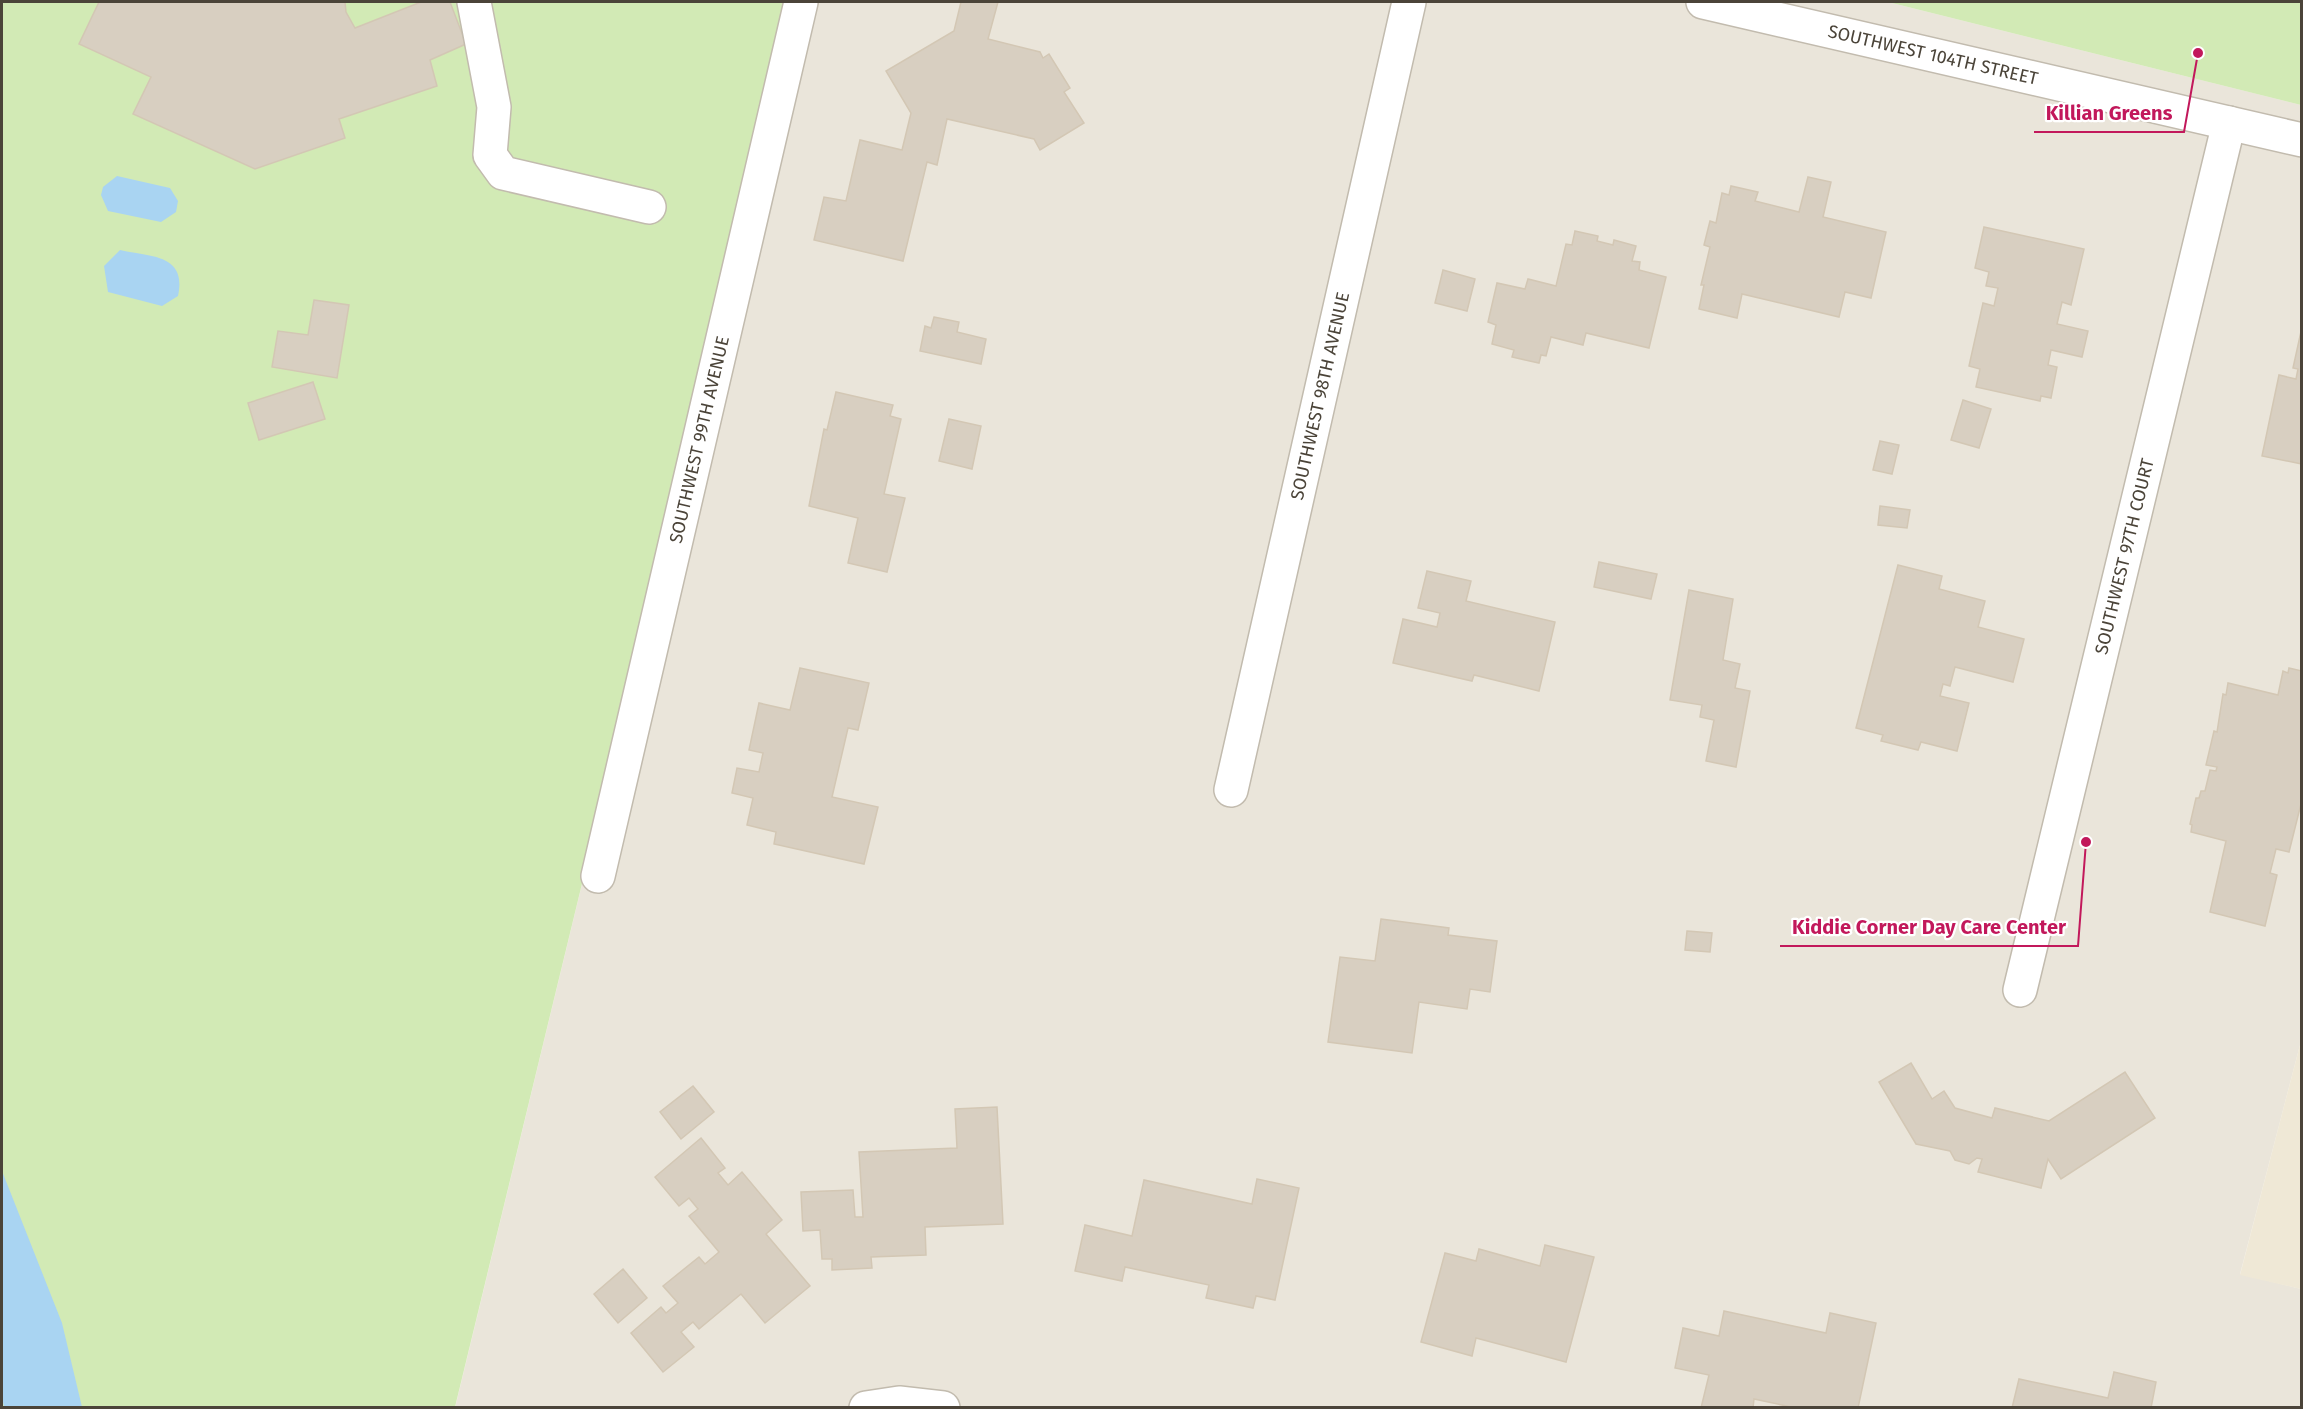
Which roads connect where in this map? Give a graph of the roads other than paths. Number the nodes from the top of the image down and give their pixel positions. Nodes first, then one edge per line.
1 (474, 2) edge
2 (801, 2) edge
3 (1409, 2) edge
4 (1703, 2) edge
5 (2229, 123) junction
6 (2301, 140) edge
7 (649, 207) dead end
8 (1231, 790) dead end
9 (598, 876) dead end
10 (2020, 990) dead end
11 (866, 1407) edge
12 (943, 1407) edge

1 - 7 street
2 - 9 street, SOUTHWEST 99TH AVENUE
3 - 8 street, SOUTHWEST 98TH AVENUE
4 - 5 street, SOUTHWEST 104TH STREET
5 - 6 street, SOUTHWEST 104TH STREET
5 - 10 street, SOUTHWEST 97TH COURT
11 - 12 street

